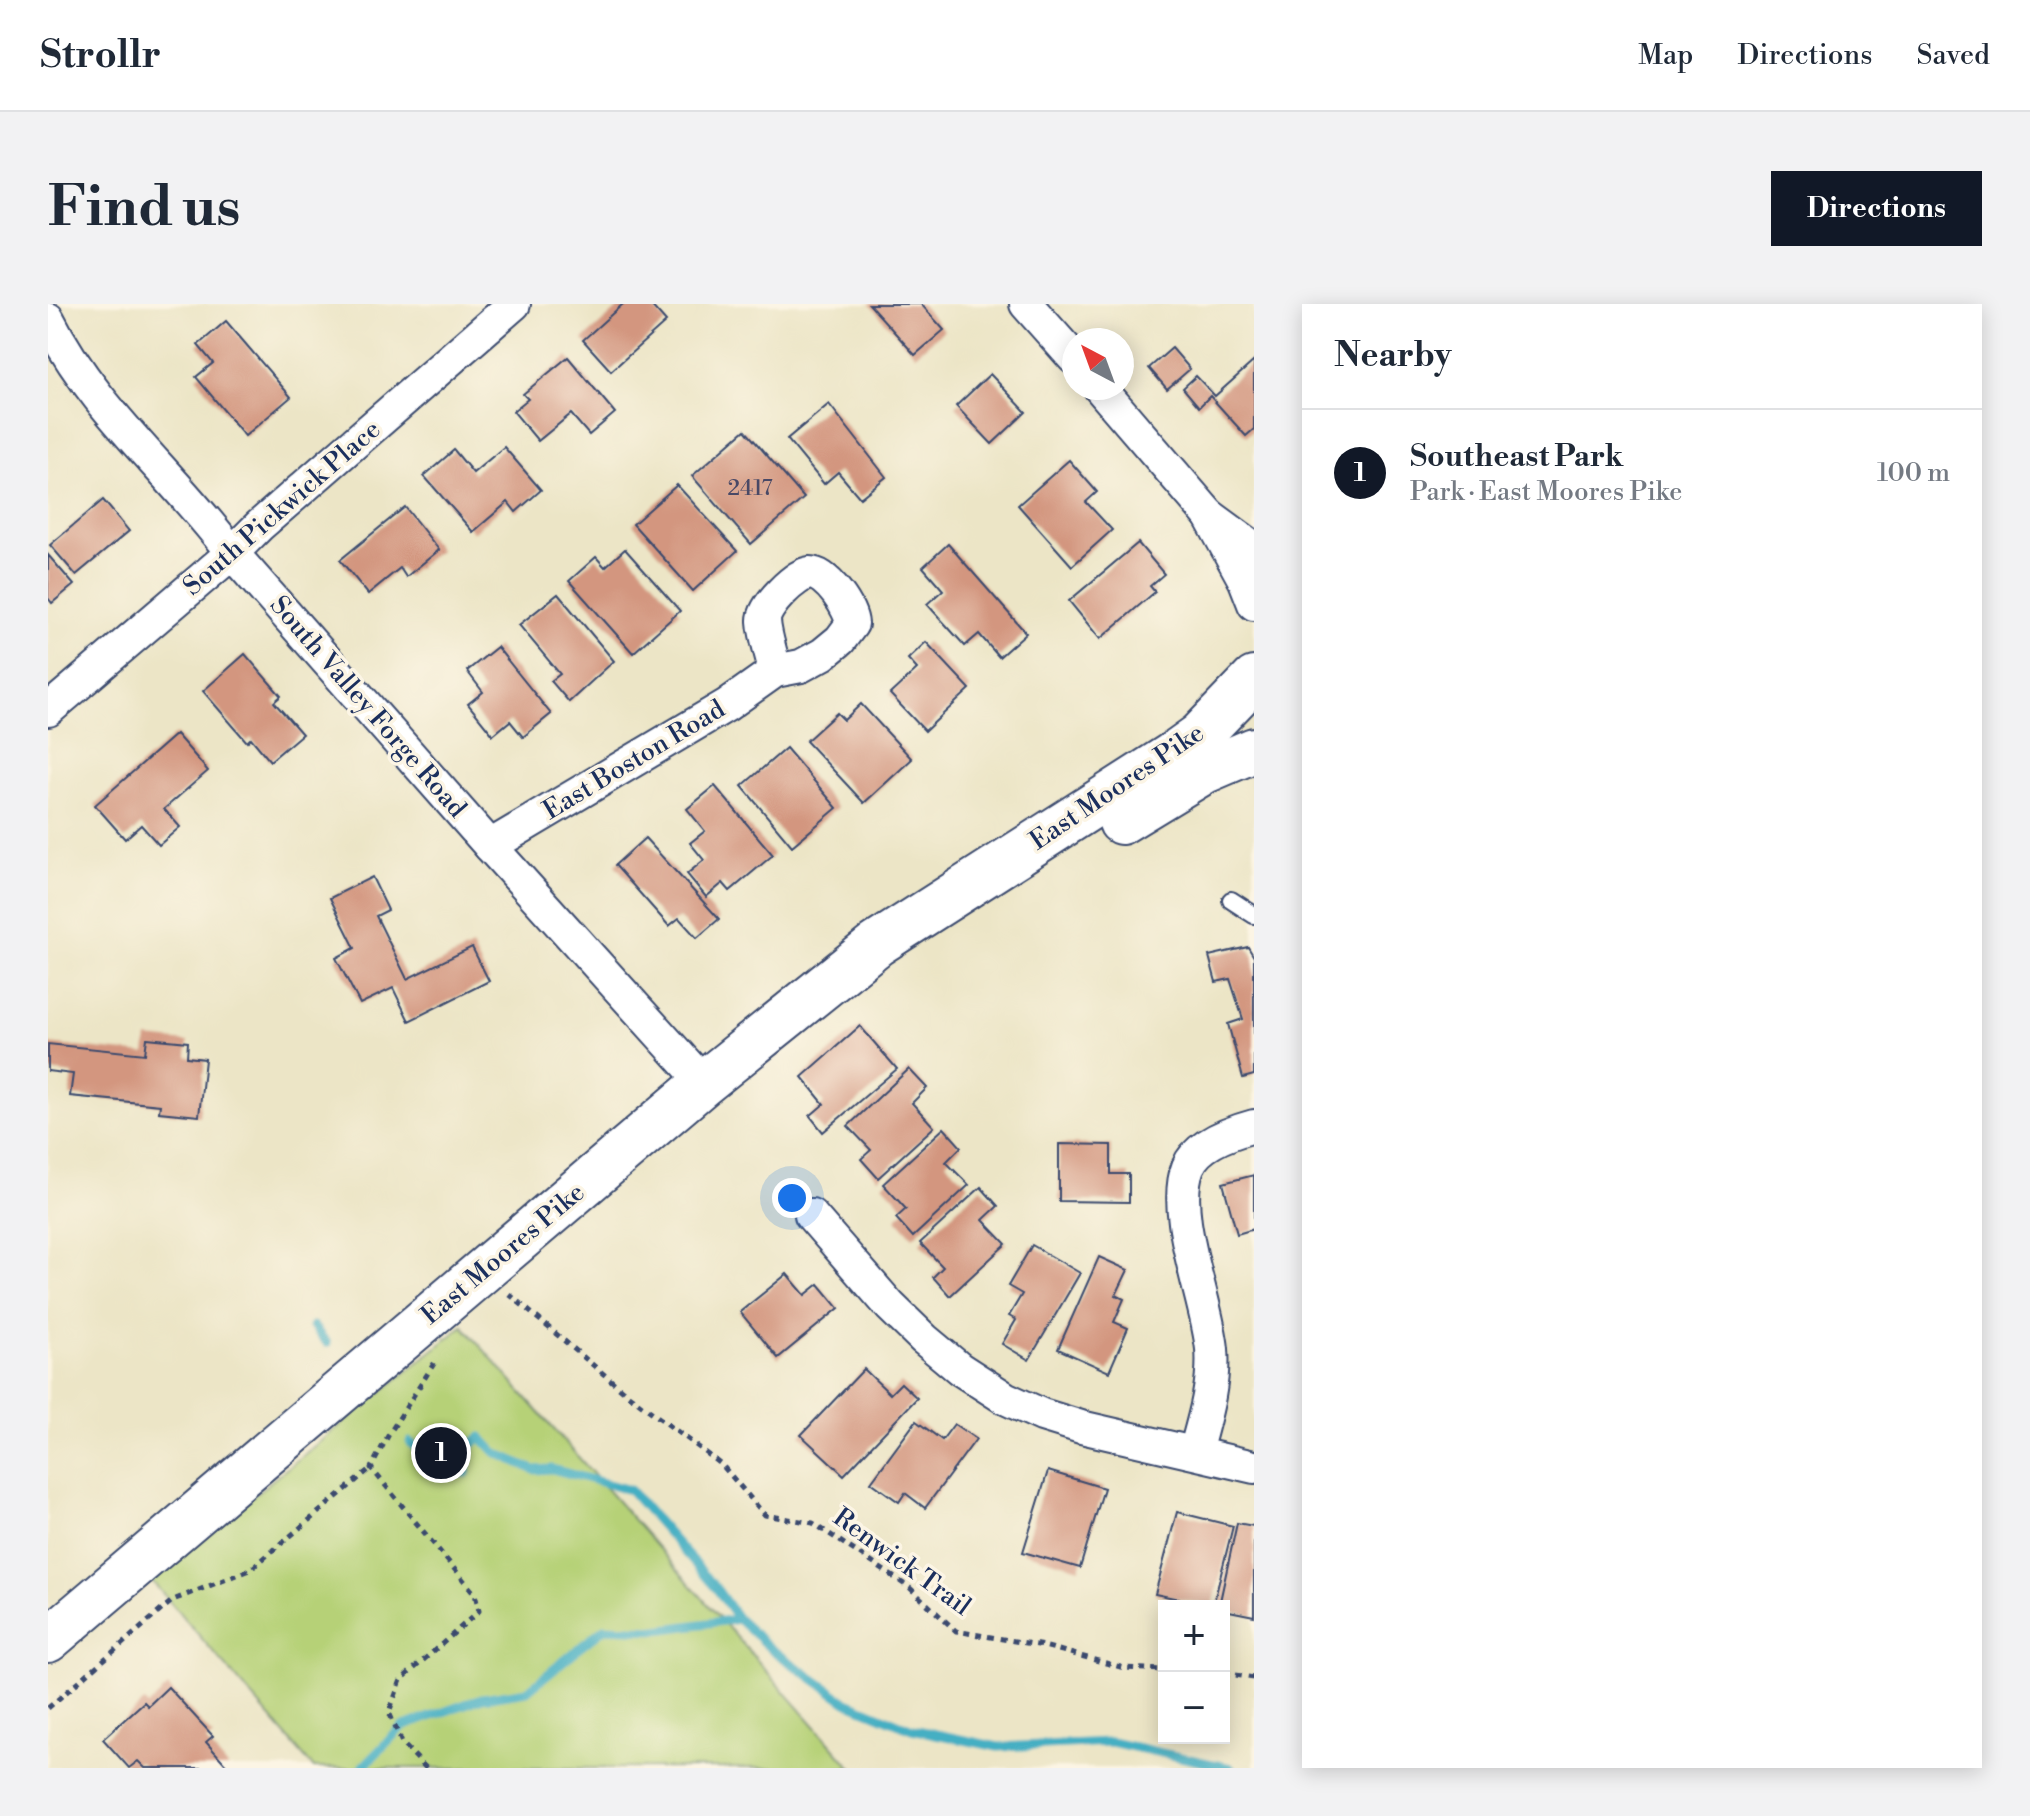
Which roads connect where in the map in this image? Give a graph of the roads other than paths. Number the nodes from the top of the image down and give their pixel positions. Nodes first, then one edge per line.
1 (514, 304) edge
2 (1026, 304) edge
3 (48, 319) edge
4 (1062, 344) edge
5 (1110, 400) edge
6 (1209, 515) junction
7 (1254, 548) edge
8 (232, 553) junction
9 (1254, 604) edge
10 (775, 671) dead end
11 (1254, 679) edge
12 (48, 710) edge
13 (1254, 750) edge
14 (490, 846) junction
15 (971, 885) junction
16 (1231, 900) dead end
17 (1254, 915) edge
18 (704, 1083) junction
19 (1254, 1126) edge
20 (811, 1215) dead end
21 (1195, 1452) junction
22 (1254, 1467) edge
23 (48, 1640) edge

1 - 8 street, South Pickwick Place
2 - 4 street
3 - 8 street, South Valley Forge Road
5 - 6 street
6 - 7 street
6 - 9 street
8 - 12 street, South Pickwick Place
8 - 14 street, South Valley Forge Road
10 - 14 street, East Boston Road
11 - 15 main road, East Moores Pike
13 - 15 main road, East Moores Pike
14 - 18 street, South Valley Forge Road
15 - 18 main road, East Moores Pike
16 - 17 lane
18 - 23 main road, East Moores Pike
19 - 21 street
20 - 21 street
21 - 22 street

